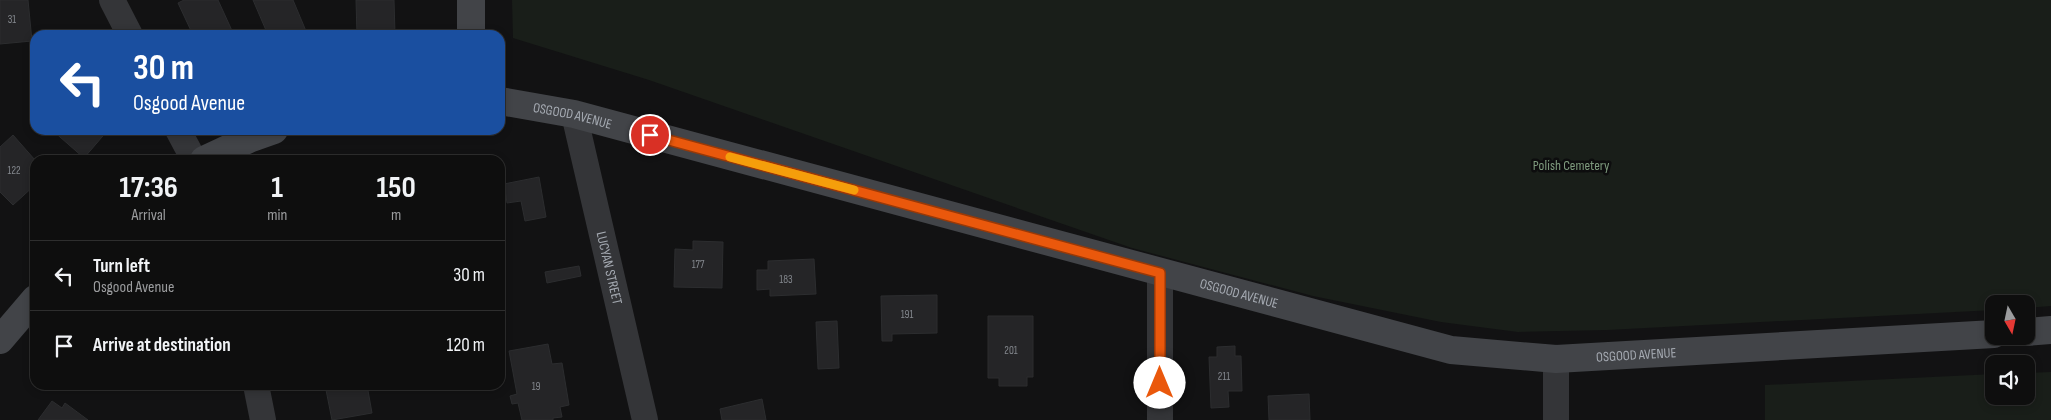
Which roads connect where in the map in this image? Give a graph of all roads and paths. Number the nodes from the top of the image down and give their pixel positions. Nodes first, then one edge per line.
1 (112, 0) edge
2 (471, 0) edge
3 (127, 30) edge
4 (471, 30) edge
5 (505, 102) edge
6 (574, 114) junction
7 (181, 135) edge
8 (260, 135) edge
9 (191, 155) edge
10 (215, 155) edge
11 (1160, 273) junction
12 (30, 305) edge
13 (2051, 330) edge
14 (2035, 331) edge
15 (1985, 335) edge
16 (0, 340) edge
17 (1556, 359) junction
18 (257, 390) edge
19 (263, 420) edge
20 (645, 420) edge
21 (1160, 420) edge
22 (1556, 420) edge

1 - 3 street
2 - 4 street
5 - 6 street, OSGOOD AVENUE
6 - 11 street, OSGOOD AVENUE
6 - 20 street, LUCYAN STREET
7 - 9 street
8 - 10 street
11 - 17 street, OSGOOD AVENUE
11 - 21 street
12 - 16 street
13 - 14 street
15 - 17 street, OSGOOD AVENUE
17 - 22 street
18 - 19 street

